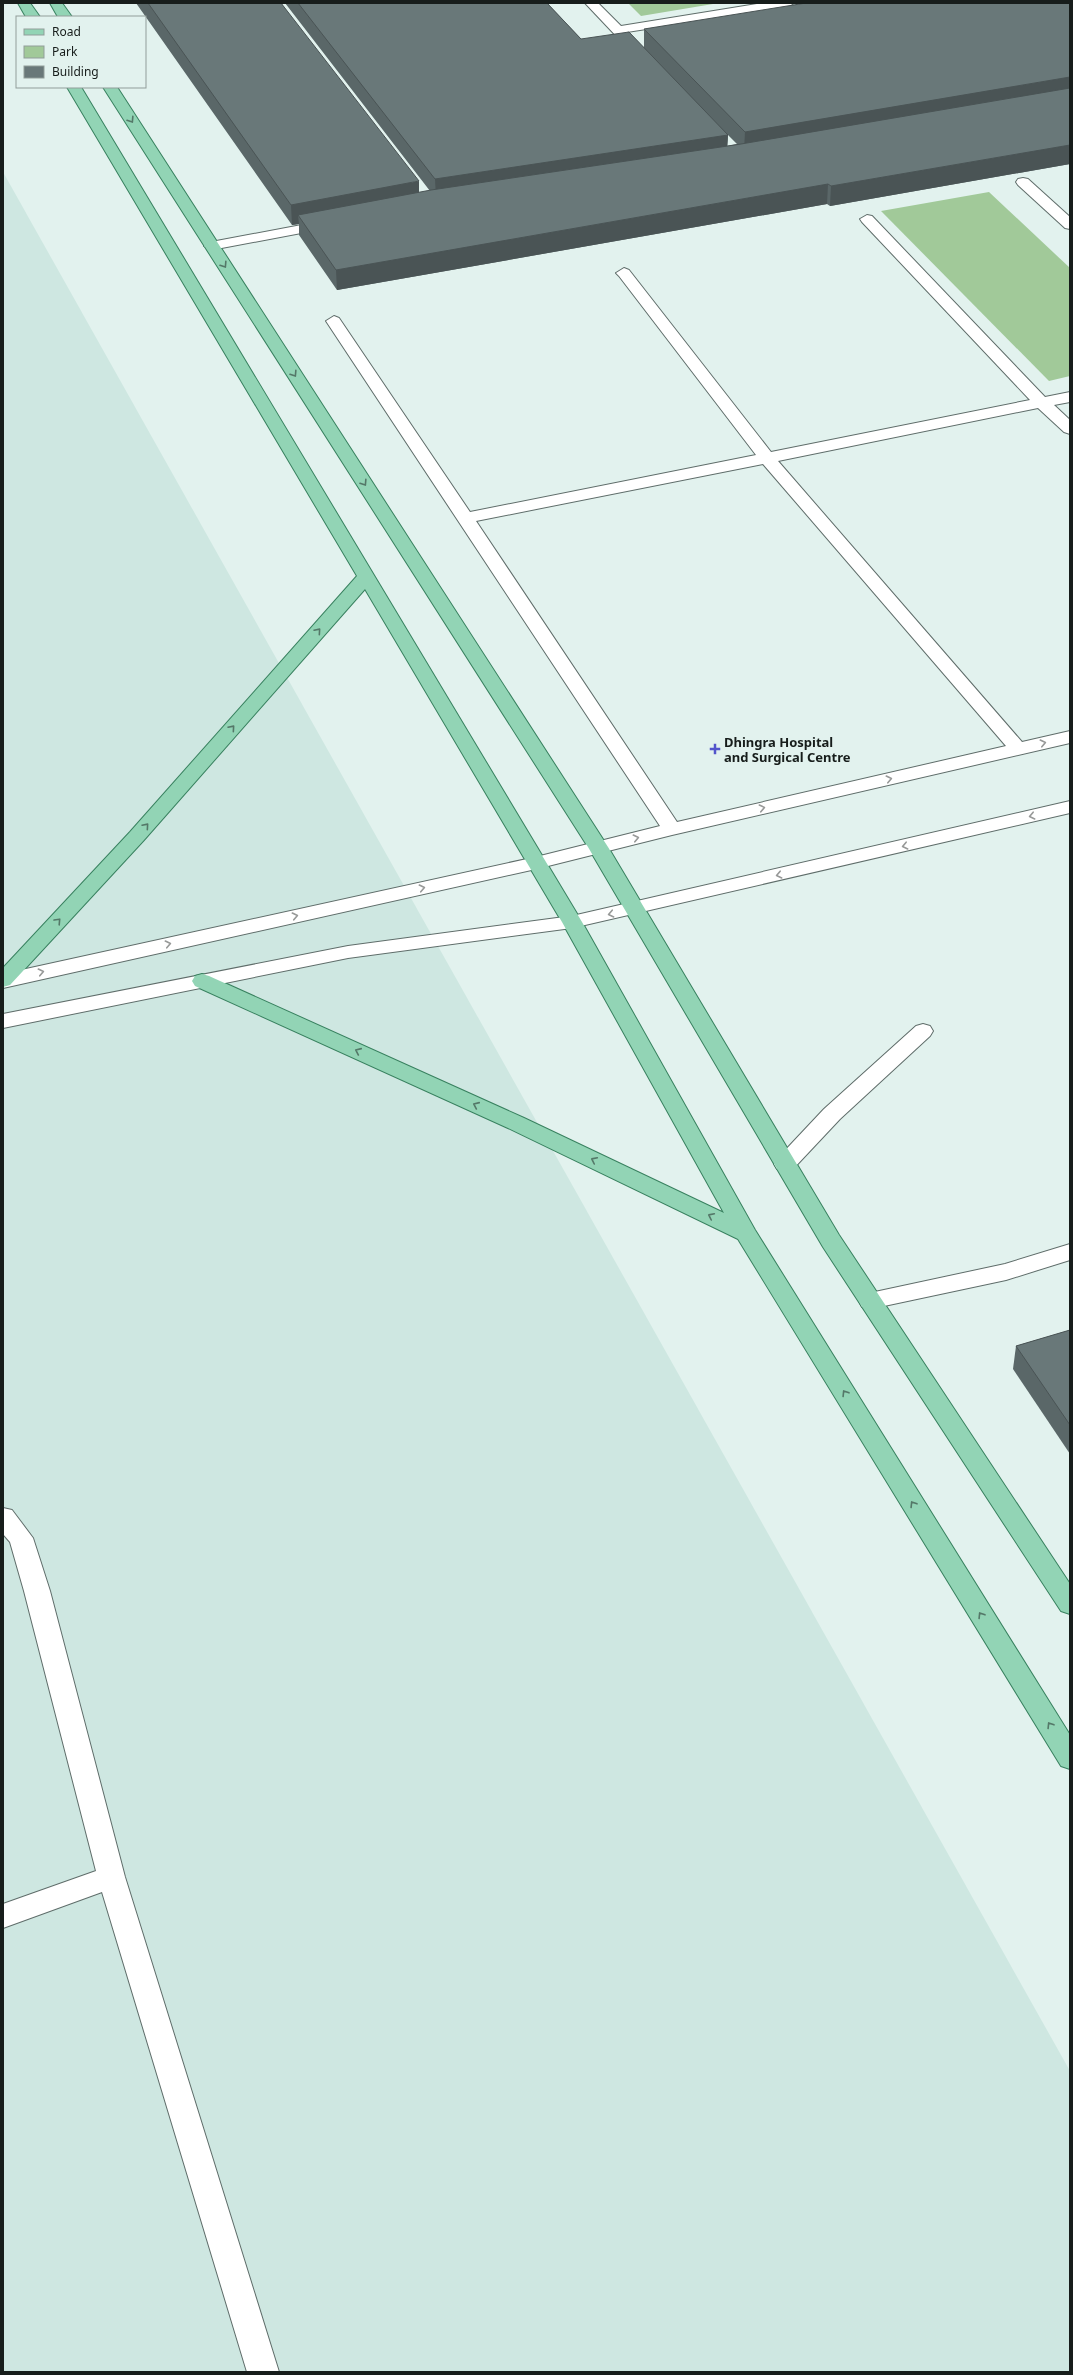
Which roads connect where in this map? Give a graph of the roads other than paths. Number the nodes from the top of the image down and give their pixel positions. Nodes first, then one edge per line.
1 (24, 3) edge
2 (56, 3) edge
3 (591, 3) edge
4 (788, 3) edge
5 (32, 16) edge
6 (64, 16) edge
7 (618, 30) junction
8 (650, 63) edge
9 (75, 88) edge
10 (111, 88) edge
11 (1023, 182) edge
12 (867, 219) dead end
13 (345, 221) edge
14 (1070, 225) edge
15 (212, 246) junction
16 (624, 272) dead end
17 (334, 320) dead end
18 (1070, 397) edge
19 (1042, 403) junction
20 (1070, 429) edge
21 (766, 457) junction
22 (467, 518) junction
23 (366, 577) junction
24 (1070, 737) edge
25 (1018, 749) junction
26 (1070, 807) edge
27 (672, 829) junction
28 (598, 847) junction
29 (536, 863) junction
30 (635, 908) junction
31 (572, 922) junction
32 (3, 981) edge
33 (202, 981) junction
34 (3, 1021) edge
35 (923, 1031) dead end
36 (785, 1164) junction
37 (746, 1233) junction
38 (1070, 1252) edge
39 (870, 1301) junction
40 (3, 1517) edge
41 (1070, 1604) edge
42 (1070, 1758) edge
43 (111, 1877) junction
44 (3, 1916) edge
45 (263, 2372) edge

1 - 5 main road
2 - 6 main road
3 - 7 street
4 - 7 street
7 - 8 street
9 - 23 main road
10 -> 15 main road
11 - 14 street
12 - 19 street
13 - 15 street
15 -> 28 main road
16 - 21 street
17 - 22 street
18 - 19 street
19 - 20 street
19 - 21 street
21 - 22 street
21 - 25 street
22 - 27 street
23 - 29 main road
32 -> 23 main road
25 -> 24 street
27 -> 25 street
26 -> 30 street
28 -> 27 street
28 - 29 street
28 - 30 main road
29 - 31 main road
32 -> 29 street
30 -> 31 street
30 - 36 main road
31 - 33 street
31 - 37 main road
33 - 34 street
37 -> 33 main road
35 - 36 street
36 - 39 main road
42 -> 37 main road
38 - 39 street
39 - 41 main road
40 - 43 street
43 - 44 street
43 - 45 street

